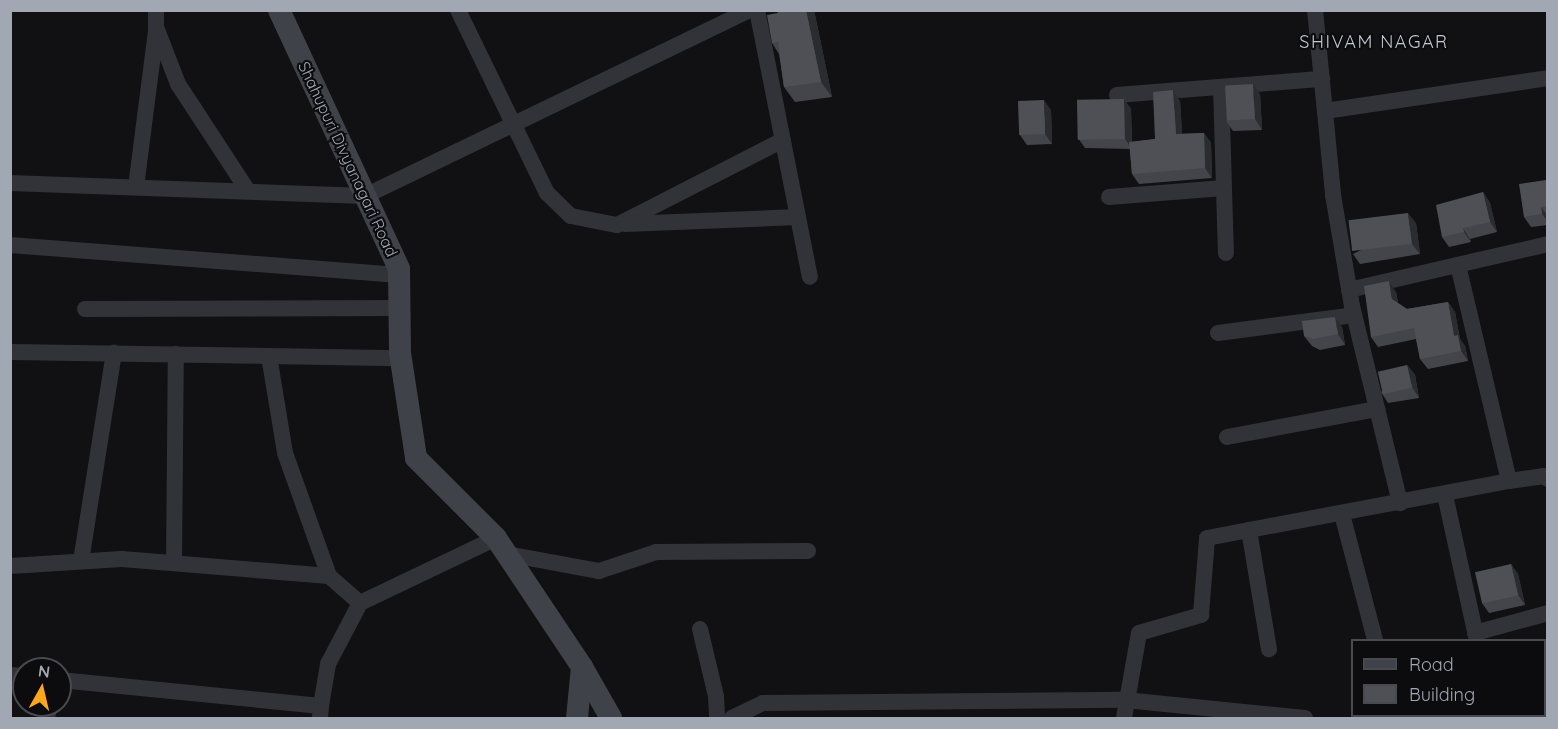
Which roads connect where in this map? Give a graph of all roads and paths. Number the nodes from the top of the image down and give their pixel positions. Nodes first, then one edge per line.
1 (279, 10) edge
2 (749, 10) edge
3 (757, 10) edge
4 (1315, 10) edge
5 (461, 11) edge
6 (156, 19) edge
7 (1548, 78) edge
8 (1322, 79) junction
9 (1221, 87) junction
10 (1117, 95) dead end
11 (1325, 111) junction
12 (514, 123) junction
13 (783, 140) junction
14 (10, 183) edge
15 (136, 187) junction
16 (1224, 189) junction
17 (248, 191) junction
18 (365, 196) junction
19 (1109, 197) dead end
20 (798, 217) junction
21 (618, 225) junction
22 (1548, 244) edge
23 (10, 245) edge
24 (1226, 253) dead end
25 (1458, 265) junction
26 (399, 275) junction
27 (810, 277) dead end
28 (1349, 290) junction
29 (400, 308) junction
30 (85, 309) dead end
31 (1354, 315) junction
32 (1218, 333) dead end
33 (10, 352) edge
34 (114, 353) junction
35 (176, 354) junction
36 (269, 356) junction
37 (401, 358) junction
38 (1377, 409) junction
39 (1227, 437) dead end
40 (1548, 479) edge
41 (1509, 482) junction
42 (1445, 495) junction
43 (1400, 503) junction
44 (1342, 514) junction
45 (1249, 530) junction
46 (501, 546) junction
47 (808, 551) dead end
48 (81, 561) junction
49 (174, 563) junction
50 (10, 566) edge
51 (328, 576) junction
52 (360, 603) junction
53 (1548, 613) edge
54 (700, 629) dead end
55 (1476, 637) edge
56 (1375, 639) edge
57 (1269, 649) dead end
58 (582, 667) junction
59 (72, 681) edge
60 (1125, 700) junction
61 (814, 701) junction
62 (320, 712) edge
63 (577, 718) edge
64 (611, 718) edge
65 (717, 718) edge
66 (732, 718) edge
67 (814, 718) edge
68 (1124, 718) edge
69 (1305, 718) edge

1 - 18 main road, Shahupuri Divyanagari Road
2 - 12 street
3 - 13 street
4 - 8 street
5 - 12 street
6 - 15 street
6 - 17 street
7 - 11 street
8 - 9 street
8 - 11 street
9 - 10 street
9 - 16 street
11 - 28 street
12 - 18 street
12 - 21 street
13 - 20 street
13 - 21 street
14 - 15 street
15 - 17 street
16 - 19 street
16 - 24 street
17 - 18 street
18 - 26 main road, Shahupuri Divyanagari Road
20 - 21 street
20 - 27 street
22 - 25 street
23 - 26 street
25 - 28 street
25 - 41 street
26 - 29 main road, Shahupuri Divyanagari Road
28 - 31 street
29 - 30 street
29 - 37 main road, Shahupuri Divyanagari Road
31 - 32 street
31 - 38 street
33 - 34 street
34 - 35 street
34 - 48 street
35 - 36 street
35 - 49 street
36 - 37 street
36 - 51 street
37 - 46 main road, Shahupuri Divyanagari Road
38 - 39 street
38 - 43 street
40 - 41 street
41 - 42 street
42 - 43 street
42 - 55 street
43 - 44 street
44 - 45 street
44 - 56 street
45 - 57 street
45 - 60 street
46 - 47 street
46 - 52 street
46 - 58 main road, Shahupuri Divyanagari Road
48 - 49 street
48 - 50 street
49 - 51 street
51 - 52 street
52 - 62 street
53 - 55 street
54 - 65 street
58 - 63 main road
58 - 64 main road, Shahupuri Divyanagari Road
59 - 62 street
60 - 61 street
60 - 68 street
60 - 69 street
61 - 66 street
61 - 67 street

